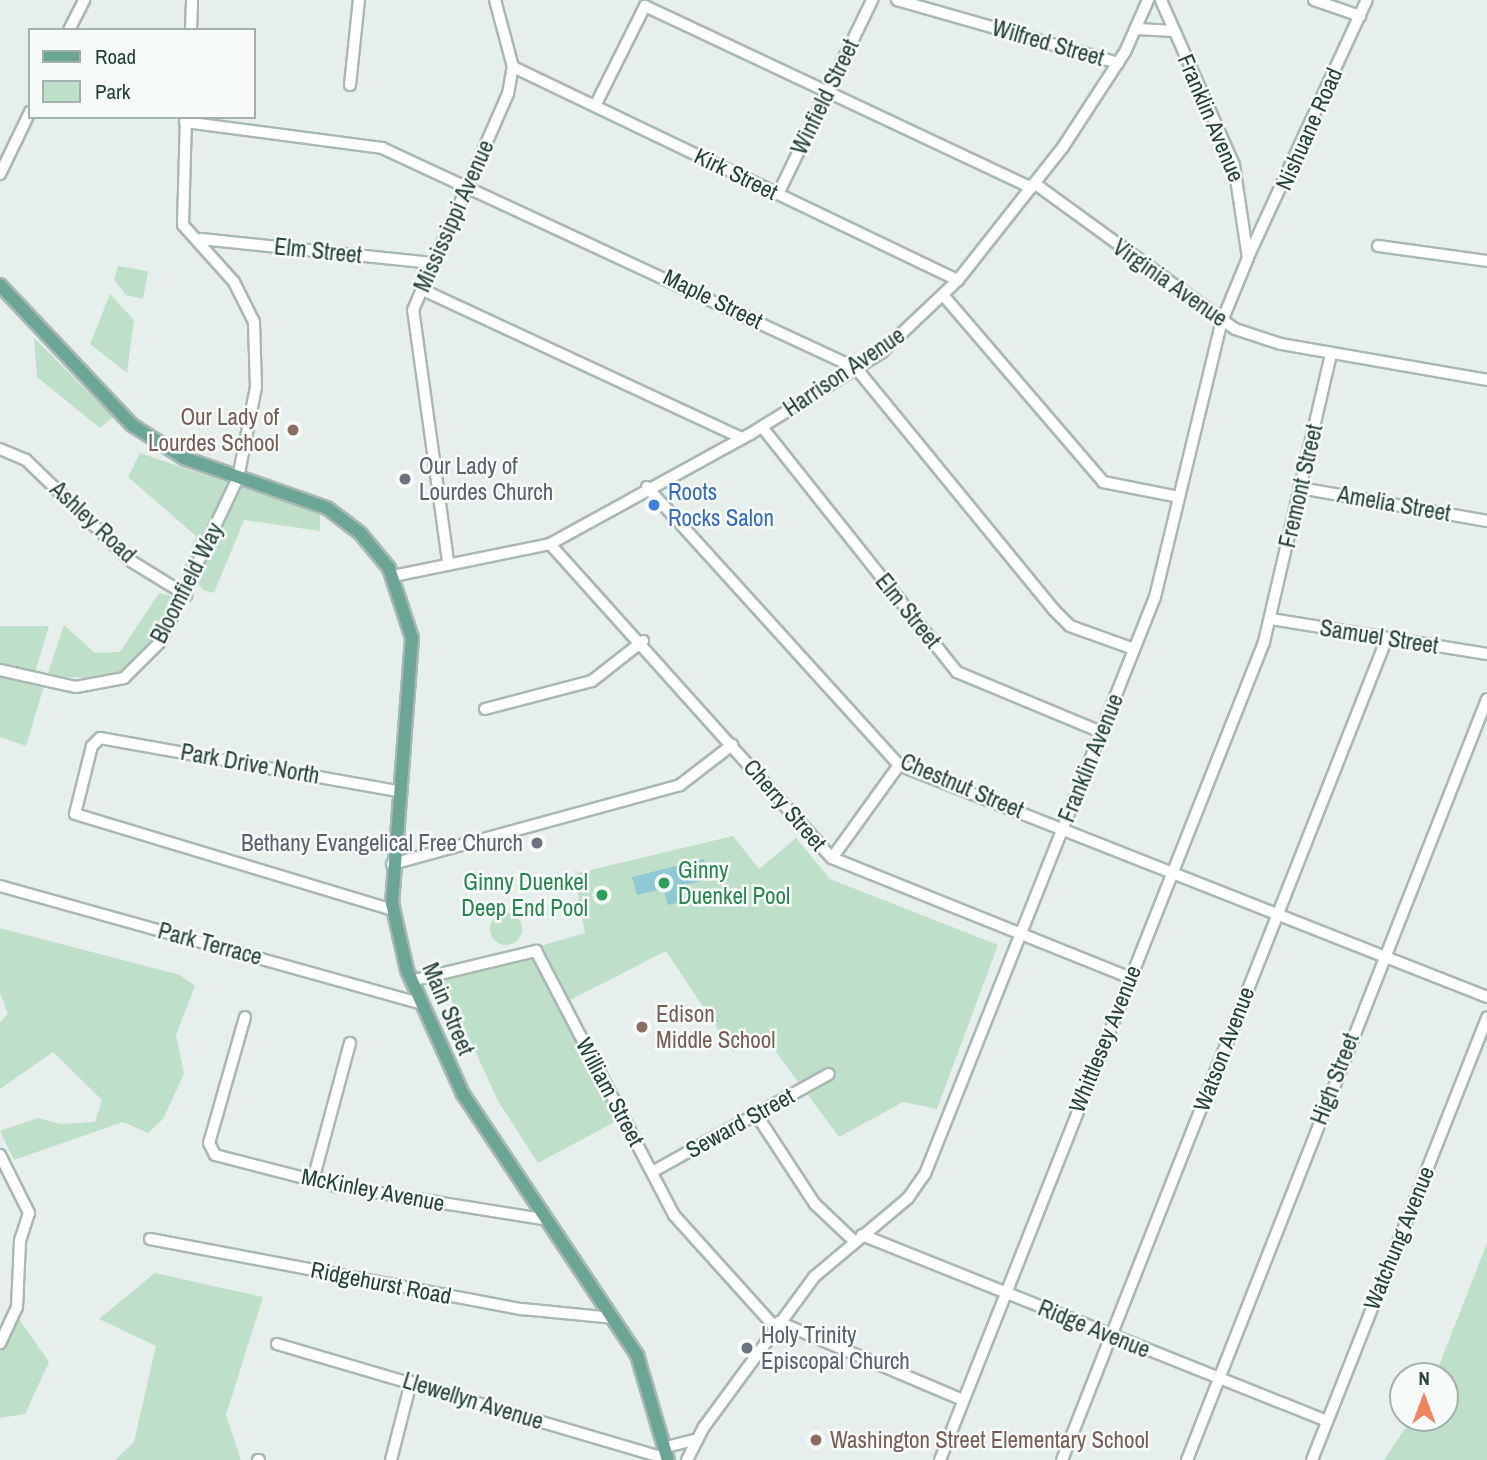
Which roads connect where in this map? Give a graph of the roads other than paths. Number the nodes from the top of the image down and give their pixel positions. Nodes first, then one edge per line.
1 (84, 0) edge
2 (192, 0) edge
3 (359, 0) edge
4 (495, 0) edge
5 (872, 0) edge
6 (897, 0) edge
7 (1148, 0) edge
8 (1161, 0) edge
9 (1314, 0) edge
10 (1367, 0) edge
11 (1360, 16) junction
12 (70, 28) edge
13 (191, 28) edge
14 (1137, 29) junction
15 (1174, 30) junction
16 (1118, 63) junction
17 (513, 67) junction
18 (351, 85) dead end
19 (827, 92) junction
20 (594, 106) junction
21 (28, 116) edge
22 (186, 120) edge
23 (0, 174) edge
24 (472, 184) junction
25 (1032, 186) junction
26 (778, 194) junction
27 (201, 239) junction
28 (1378, 246) dead end
29 (1248, 258) junction
30 (1487, 261) edge
31 (435, 263) junction
32 (958, 280) junction
33 (0, 285) edge
34 (423, 290) junction
35 (943, 295) junction
36 (1222, 321) junction
37 (1331, 353) junction
38 (856, 368) junction
39 (1487, 380) edge
40 (762, 427) junction
41 (742, 438) junction
42 (0, 449) edge
43 (238, 478) junction
44 (647, 487) junction
45 (1300, 488) junction
46 (1179, 497) junction
47 (1487, 521) edge
48 (550, 544) junction
49 (448, 561) junction
50 (393, 576) junction
51 (186, 595) junction
52 (1271, 619) junction
53 (1387, 638) junction
54 (643, 641) junction
55 (1134, 649) junction
56 (1487, 654) edge
57 (0, 670) edge
58 (1487, 699) edge
59 (485, 709) dead end
60 (1101, 732) junction
61 (732, 745) junction
62 (900, 765) junction
63 (399, 791) junction
64 (1063, 829) junction
65 (832, 858) junction
66 (393, 864) junction
67 (1172, 872) junction
68 (0, 886) edge
69 (393, 910) junction
70 (1278, 913) junction
71 (1021, 935) junction
72 (1383, 955) junction
73 (1130, 978) junction
74 (411, 981) junction
75 (1487, 997) edge
76 (420, 1003) junction
77 (245, 1017) dead end
78 (1487, 1017) edge
79 (350, 1043) dead end
80 (829, 1074) dead end
81 (756, 1114) junction
82 (0, 1155) edge
83 (652, 1171) junction
84 (313, 1180) junction
85 (541, 1219) junction
86 (858, 1238) junction
87 (150, 1239) dead end
88 (1007, 1294) junction
89 (614, 1318) junction
90 (777, 1324) junction
91 (1112, 1336) junction
92 (0, 1343) edge
93 (277, 1344) dead end
94 (1219, 1379) junction
95 (411, 1382) junction
96 (963, 1399) junction
97 (1328, 1420) junction
98 (697, 1438) junction
99 (667, 1455) edge
100 (391, 1460) edge
101 (687, 1460) edge
102 (940, 1460) edge
103 (1062, 1460) edge
104 (1187, 1460) edge
105 (1312, 1460) edge

1 - 12 street
2 - 13 street
3 - 18 street
4 - 17 street
5 - 19 street, Winfield Street
6 - 16 street, Wilfred Street
7 - 14 street, Harrison Avenue
8 - 15 street, Franklin Avenue
9 - 11 street
10 - 11 street, Nishuane Road
11 - 29 street, Nishuane Road
14 - 15 street
14 - 16 street, Harrison Avenue
15 - 29 street, Franklin Avenue
16 - 25 street, Harrison Avenue
17 - 20 street, Kirk Street
17 - 24 street, Mississippi Avenue
19 - 20 street, Virginia Avenue
19 - 25 street, Virginia Avenue
19 - 26 street, Winfield Street
20 - 26 street, Kirk Street
21 - 23 street
22 - 24 street, Maple Street
22 - 27 street, Bloomfield Way
24 - 31 street, Mississippi Avenue
24 - 38 street, Maple Street
25 - 32 street, Harrison Avenue
25 - 36 street, Virginia Avenue
26 - 32 street, Kirk Street
27 - 31 street, Elm Street
27 - 43 street, Bloomfield Way
28 - 30 street
29 - 36 street, Franklin Avenue
31 - 34 street, Mississippi Avenue
32 - 35 street, Harrison Avenue
33 - 43 main road
34 - 41 street
34 - 49 street, Mississippi Avenue
35 - 38 street, Harrison Avenue
35 - 46 street
36 - 37 street, Virginia Avenue
36 - 46 street, Franklin Avenue
37 - 39 street, Virginia Avenue
37 - 45 street, Fremont Street
38 - 40 street, Harrison Avenue
38 - 55 street, Maple Street
40 - 41 street, Harrison Avenue
40 - 60 street, Elm Street
41 - 44 street, Harrison Avenue
42 - 51 street, Ashley Road
43 - 50 main road
43 - 51 street, Bloomfield Way
44 - 48 street, Harrison Avenue
44 - 62 street, Chestnut Street
45 - 47 street, Amelia Street
45 - 52 street, Fremont Street
46 - 55 street, Franklin Avenue
48 - 49 street, Harrison Avenue
48 - 54 street, Cherry Street
49 - 50 street
50 - 63 main road, Main Street
51 - 57 street, Bloomfield Way
52 - 53 street, Samuel Street
52 - 67 street, Whittlesey Avenue
53 - 56 street, Samuel Street
53 - 70 street, Watson Avenue
54 - 59 street
54 - 61 street, Cherry Street
55 - 60 street, Franklin Avenue
58 - 72 street, High Street
60 - 64 street, Franklin Avenue
61 - 65 street, Cherry Street
61 - 66 street
62 - 64 street, Chestnut Street
62 - 65 street
63 - 66 main road, Main Street
63 - 69 street, Park Drive North
64 - 67 street, Chestnut Street
64 - 71 street, Franklin Avenue
65 - 71 street, Cherry Street
66 - 69 main road, Main Street
67 - 70 street, Chestnut Street
67 - 73 street, Whittlesey Avenue
68 - 76 street, Park Terrace
69 - 74 main road, Main Street
70 - 72 street, Chestnut Street
70 - 91 street, Watson Avenue
71 - 73 street, Cherry Street
71 - 86 street, Franklin Avenue
72 - 75 street, Chestnut Street
72 - 94 street, High Street
73 - 88 street, Whittlesey Avenue
74 - 76 main road, Main Street
74 - 83 street, William Street
76 - 85 main road, Main Street
77 - 84 street, McKinley Avenue
78 - 97 street, Watchung Avenue
79 - 84 street
80 - 81 street, Seward Street
81 - 83 street, Seward Street
81 - 86 street, Ridge Avenue
82 - 92 street
83 - 90 street, William Street
84 - 85 street, McKinley Avenue
85 - 89 main road, Main Street
86 - 88 street, Ridge Avenue
86 - 90 street, Franklin Avenue
87 - 89 street, Ridgehurst Road
88 - 91 street, Ridge Avenue
88 - 96 street, Whittlesey Avenue
89 - 99 main road, Main Street
90 - 96 street, William Street
90 - 98 street, Franklin Avenue
91 - 94 street, Ridge Avenue
91 - 103 street, Watson Avenue
93 - 95 street, Llewellyn Avenue
94 - 97 street, Ridge Avenue
94 - 104 street, High Street
95 - 99 street, Llewellyn Avenue
95 - 100 street
96 - 102 street, Whittlesey Avenue
97 - 105 street, Watchung Avenue
98 - 99 street
98 - 101 street, Franklin Avenue

